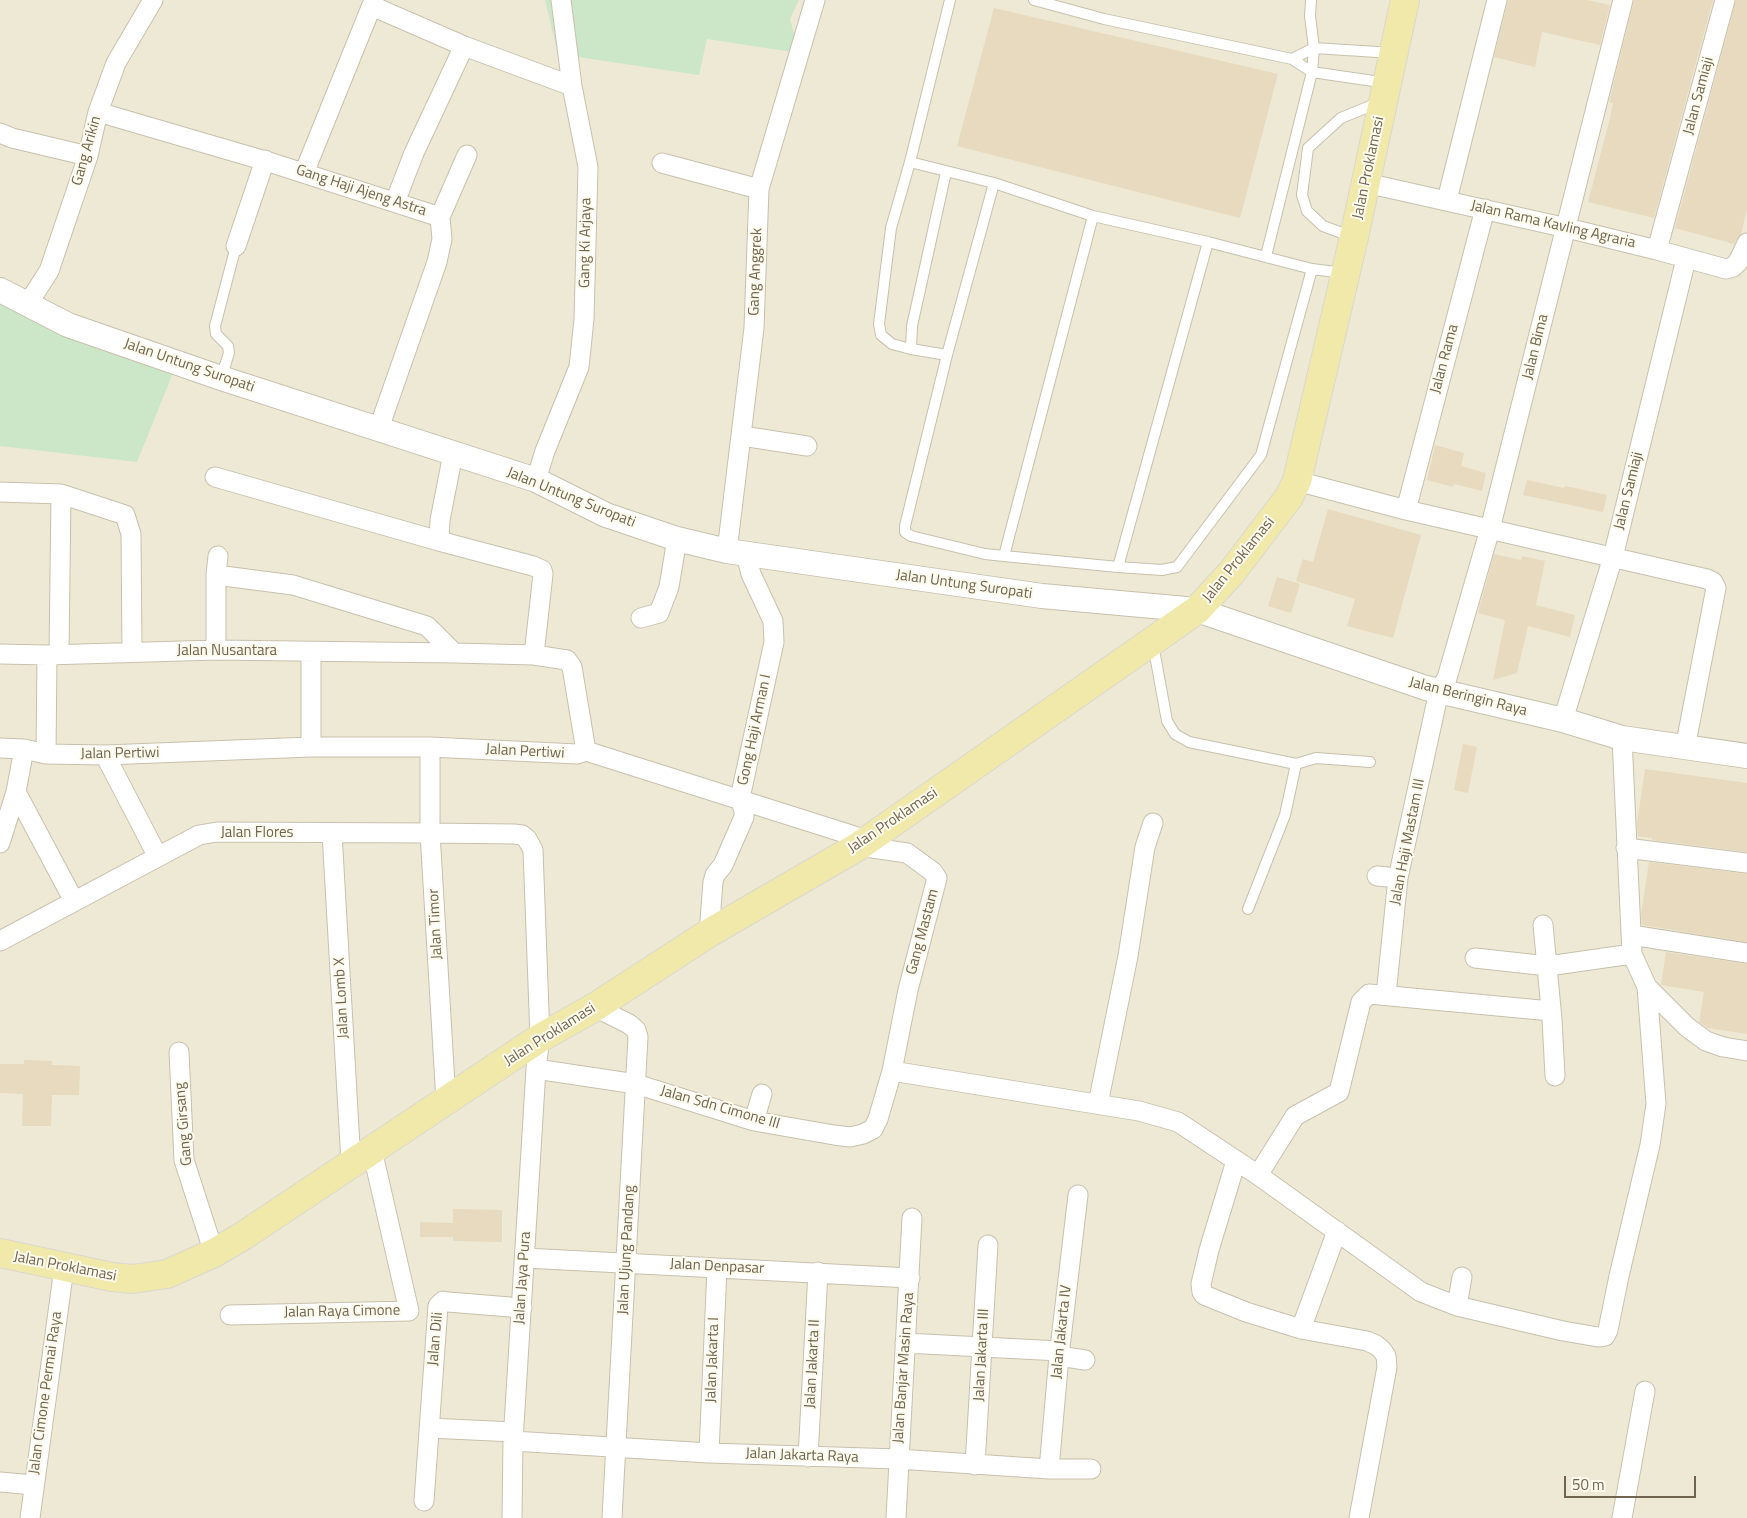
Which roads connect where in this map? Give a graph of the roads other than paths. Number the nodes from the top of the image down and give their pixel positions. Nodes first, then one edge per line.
1 (152, 0) edge
2 (561, 0) edge
3 (815, 0) edge
4 (950, 0) edge
5 (1034, 0) edge
6 (1311, 0) edge
7 (1406, 0) edge
8 (1497, 0) edge
9 (1623, 0) edge
10 (1725, 0) edge
11 (373, 3) edge
12 (464, 46) junction
13 (1314, 48) junction
14 (1393, 53) junction
15 (1292, 59) junction
16 (1312, 72) junction
17 (572, 86) junction
18 (1385, 92) junction
19 (98, 112) junction
20 (0, 133) edge
21 (467, 155) dead end
22 (88, 156) junction
23 (265, 160) junction
24 (662, 162) dead end
25 (910, 162) junction
26 (946, 172) junction
27 (304, 173) junction
28 (994, 182) junction
29 (1366, 183) junction
30 (759, 189) junction
31 (1447, 200) junction
32 (395, 202) junction
33 (1485, 209) junction
34 (1093, 216) junction
35 (440, 217) junction
36 (1566, 228) junction
37 (1354, 237) junction
38 (1208, 242) junction
39 (1747, 243) edge
40 (236, 246) joint
41 (1657, 250) junction
42 (1266, 256) junction
43 (1686, 259) junction
44 (1312, 269) junction
45 (1346, 274) junction
46 (0, 290) edge
47 (28, 305) junction
48 (911, 350) junction
49 (947, 355) junction
50 (221, 378) junction
51 (379, 428) junction
52 (742, 436) junction
53 (807, 446) dead end
54 (453, 454) junction
55 (215, 477) dead end
56 (536, 480) junction
57 (1297, 481) junction
58 (0, 492) edge
59 (61, 494) junction
60 (1406, 510) junction
61 (1490, 529) junction
62 (677, 538) junction
63 (439, 540) junction
64 (736, 553) junction
65 (1004, 556) junction
66 (1613, 557) junction
67 (1118, 567) junction
68 (1197, 610) junction
69 (641, 618) dead end
70 (1153, 641) junction
71 (216, 650) junction
72 (132, 651) junction
73 (311, 651) junction
74 (0, 654) edge
75 (454, 654) junction
76 (53, 655) junction
77 (534, 655) junction
78 (1439, 691) junction
79 (1563, 720) junction
80 (1622, 738) junction
81 (311, 747) junction
82 (430, 747) junction
83 (0, 748) edge
84 (1685, 748) junction
85 (24, 749) junction
86 (586, 751) junction
87 (46, 754) junction
88 (104, 755) junction
89 (1747, 756) edge
90 (1370, 762) dead end
91 (1296, 764) junction
92 (16, 792) junction
93 (740, 798) junction
94 (1153, 823) dead end
95 (332, 833) junction
96 (430, 833) junction
97 (0, 843) edge
98 (863, 843) junction
99 (1626, 848) junction
100 (533, 850) joint
101 (158, 857) junction
102 (1747, 863) edge
103 (1377, 876) dead end
104 (1398, 878) junction
105 (74, 900) junction
106 (1248, 909) dead end
107 (1543, 926) dead end
108 (709, 933) junction
109 (1631, 935) junction
110 (0, 941) edge
111 (1747, 953) edge
112 (1632, 954) junction
113 (1475, 958) dead end
114 (1548, 966) junction
115 (1647, 987) junction
116 (1386, 995) junction
117 (595, 1007) junction
118 (1551, 1011) junction
119 (540, 1038) junction
120 (1747, 1051) edge
121 (179, 1052) dead end
122 (536, 1069) junction
123 (892, 1071) junction
124 (1555, 1076) dead end
125 (636, 1084) junction
126 (762, 1094) dead end
127 (446, 1101) junction
128 (1098, 1104) junction
129 (754, 1121) junction
130 (361, 1156) junction
131 (1236, 1161) junction
132 (1258, 1175) junction
133 (1078, 1195) dead end
134 (912, 1218) dead end
135 (1337, 1231) junction
136 (988, 1245) dead end
137 (214, 1253) junction
138 (0, 1254) edge
139 (524, 1258) junction
140 (626, 1263) junction
141 (64, 1268) junction
142 (716, 1268) junction
143 (818, 1272) junction
144 (1462, 1277) dead end
145 (910, 1278) junction
146 (1457, 1306) junction
147 (522, 1308) junction
148 (230, 1315) dead end
149 (1301, 1329) junction
150 (905, 1343) junction
151 (982, 1346) junction
152 (1059, 1353) junction
153 (1085, 1360) dead end
154 (1645, 1390) dead end
155 (429, 1428) junction
156 (514, 1437) junction
157 (616, 1448) junction
158 (709, 1453) junction
159 (808, 1456) junction
160 (898, 1460) junction
161 (975, 1464) junction
162 (1049, 1469) junction
163 (1091, 1469) dead end
164 (0, 1482) edge
165 (34, 1484) junction
166 (424, 1501) dead end
167 (30, 1518) edge
168 (512, 1518) edge
169 (612, 1518) edge
170 (896, 1518) edge
171 (1359, 1518) edge
172 (1622, 1518) edge

1 - 19 street, Gang Arikin
2 - 17 street, Gang Ki Arjaya
3 - 30 street, Gang Anggrek
4 - 25 lane
5 - 15 lane
6 - 13 lane
7 - 14 main road, Jalan Proklamasi
8 - 31 street
9 - 36 street, Jalan Bima
10 - 41 street, Jalan Samiaji
11 - 12 street
11 - 27 street
12 - 17 street
12 - 32 street
13 - 14 lane
13 - 15 lane
13 - 16 lane
14 - 18 main road, Jalan Proklamasi
15 - 16 lane
16 - 18 lane
16 - 42 lane
17 - 56 street, Gang Ki Arjaya
18 - 29 main road, Jalan Proklamasi
18 - 37 lane
19 - 22 street, Gang Arikin
19 - 23 street, Gang Haji Ajeng Astra
20 - 22 street
21 - 35 street
22 - 47 street, Gang Arikin
23 - 27 street, Gang Haji Ajeng Astra
23 - 40 street
24 - 30 street
25 - 26 lane
25 - 48 lane
26 - 28 lane
26 - 48 lane
27 - 32 street, Gang Haji Ajeng Astra
28 - 34 lane
28 - 49 lane
29 - 31 street, Jalan Rama Kavling Agraria
29 - 37 main road, Jalan Proklamasi
30 - 52 street, Gang Anggrek
31 - 33 street, Jalan Rama Kavling Agraria
32 - 35 street, Gang Haji Ajeng Astra
33 - 36 street, Jalan Rama Kavling Agraria
33 - 60 street, Jalan Rama
34 - 38 lane
34 - 65 lane
35 - 51 street, Gang Haji Ajeng Astra
36 - 41 street, Jalan Rama Kavling Agraria
36 - 61 street, Jalan Bima
37 - 45 main road, Jalan Proklamasi
38 - 42 lane
38 - 67 lane
39 - 43 street, Jalan Rama Kavling Agraria
40 - 50 lane
41 - 43 street, Jalan Rama Kavling Agraria
42 - 44 lane
43 - 66 street, Jalan Samiaji
44 - 45 lane
44 - 67 lane
45 - 57 main road, Jalan Proklamasi
46 - 47 street, Jalan Untung Suropati
47 - 50 street, Jalan Untung Suropati
48 - 49 lane
49 - 65 lane
50 - 51 street, Jalan Untung Suropati
51 - 54 street, Jalan Untung Suropati
52 - 53 street
52 - 64 street, Gang Anggrek
54 - 56 street, Jalan Untung Suropati
54 - 63 street
55 - 63 street
56 - 62 street, Jalan Untung Suropati
57 - 60 street
57 - 68 main road, Jalan Proklamasi
58 - 59 street
59 - 72 street
59 - 76 street
60 - 61 street
61 - 66 street
61 - 78 street, Jalan Bima
62 - 64 street, Jalan Untung Suropati
62 - 69 street
63 - 77 street
64 - 68 street, Jalan Untung Suropati
64 - 93 street, Gong Haji Arman I
65 - 67 lane
66 - 79 street, Jalan Samiaji
66 - 84 street
68 - 70 main road, Jalan Proklamasi
68 - 78 street, Jalan Beringin Raya
70 - 91 lane
70 - 98 main road, Jalan Proklamasi
71 - 72 street, Jalan Nusantara
71 - 73 street, Jalan Nusantara
71 - 75 street
72 - 76 street, Jalan Nusantara
73 - 75 street, Jalan Nusantara
73 - 81 street
74 - 76 street, Jalan Nusantara
75 - 77 street, Jalan Pertiwi
76 - 87 street
77 - 86 street, Jalan Pertiwi
78 - 79 street, Jalan Beringin Raya
78 - 104 street, Jalan Haji Mastam III
79 - 80 street, Jalan Beringin Raya
80 - 84 street, Jalan Beringin Raya
80 - 99 street
81 - 82 street, Jalan Pertiwi
81 - 88 street, Jalan Pertiwi
82 - 86 street, Jalan Pertiwi
82 - 96 street, Jalan Timor
83 - 85 street, Jalan Pertiwi
84 - 89 street, Jalan Beringin Raya
85 - 87 street, Jalan Pertiwi
85 - 92 street
86 - 93 street
87 - 88 street, Jalan Pertiwi
88 - 101 street
90 - 91 lane
91 - 106 lane
92 - 97 street
92 - 105 street
93 - 98 street
93 - 108 street, Gong Haji Arman I
94 - 128 street
95 - 96 street, Jalan Flores
95 - 101 street, Jalan Flores
95 - 130 street, Jalan Lomb X
96 - 100 street, Jalan Flores
96 - 127 street, Jalan Timor
98 - 108 main road, Jalan Proklamasi
98 - 123 street, Gang Mastam
99 - 102 street
99 - 109 street
100 - 119 street, Jalan Jaya Pura
101 - 105 street, Jalan Flores
103 - 104 street
104 - 116 street, Jalan Haji Mastam III
105 - 110 street, Jalan Flores
107 - 114 street
108 - 117 main road, Jalan Proklamasi
109 - 111 street
109 - 112 street
112 - 114 street
112 - 115 street
113 - 114 street
114 - 118 street
115 - 120 street
115 - 146 street
116 - 118 street
116 - 132 street
117 - 119 main road, Jalan Proklamasi
117 - 125 street, Jalan Ujung Pandang
118 - 124 street
119 - 122 street, Jalan Jaya Pura
119 - 127 main road, Jalan Proklamasi
121 - 137 street, Gang Girsang
122 - 125 street, Jalan Sdn Cimone III
122 - 139 street, Jalan Jaya Pura
123 - 128 street
123 - 129 street, Jalan Sdn Cimone III
125 - 129 street, Jalan Sdn Cimone III
125 - 140 street, Jalan Ujung Pandang
126 - 129 street
127 - 130 main road, Jalan Proklamasi
128 - 131 street
130 - 137 main road, Jalan Proklamasi
130 - 148 street, Jalan Raya Cimone
131 - 132 street
131 - 149 street
132 - 135 street
133 - 152 street, Jalan Jakarta IV
134 - 145 street, Jalan Banjar Masin Raya
135 - 146 street
135 - 149 street
136 - 151 street, Jalan Jakarta III
137 - 141 main road, Jalan Proklamasi
138 - 141 main road, Jalan Proklamasi
139 - 140 street, Jalan Denpasar
139 - 147 street, Jalan Jaya Pura
140 - 142 street, Jalan Denpasar
140 - 157 street, Jalan Ujung Pandang
141 - 165 street, Jalan Cimone Permai Raya
142 - 143 street, Jalan Denpasar
142 - 158 street, Jalan Jakarta I
143 - 145 street, Jalan Denpasar
143 - 159 street, Jalan Jakarta II
144 - 146 street
145 - 150 street, Jalan Banjar Masin Raya
147 - 155 street, Jalan Dili
147 - 156 street, Jalan Jaya Pura
149 - 171 street
150 - 151 street
150 - 160 street, Jalan Banjar Masin Raya
151 - 152 street
151 - 161 street, Jalan Jakarta III
152 - 153 street
152 - 162 street, Jalan Jakarta IV
154 - 172 street
155 - 156 street
155 - 166 street, Jalan Dili
156 - 157 street, Jalan Jakarta Raya
156 - 168 street, Jalan Jaya Pura
157 - 158 street, Jalan Jakarta Raya
157 - 169 street, Jalan Ujung Pandang
158 - 159 street, Jalan Jakarta Raya
159 - 160 street, Jalan Jakarta Raya
160 - 161 street, Jalan Jakarta Raya
160 - 170 street, Jalan Banjar Masin Raya
161 - 162 street, Jalan Jakarta Raya
162 - 163 street, Jalan Jakarta Raya
164 - 165 street
165 - 167 street, Jalan Cimone Permai Raya

